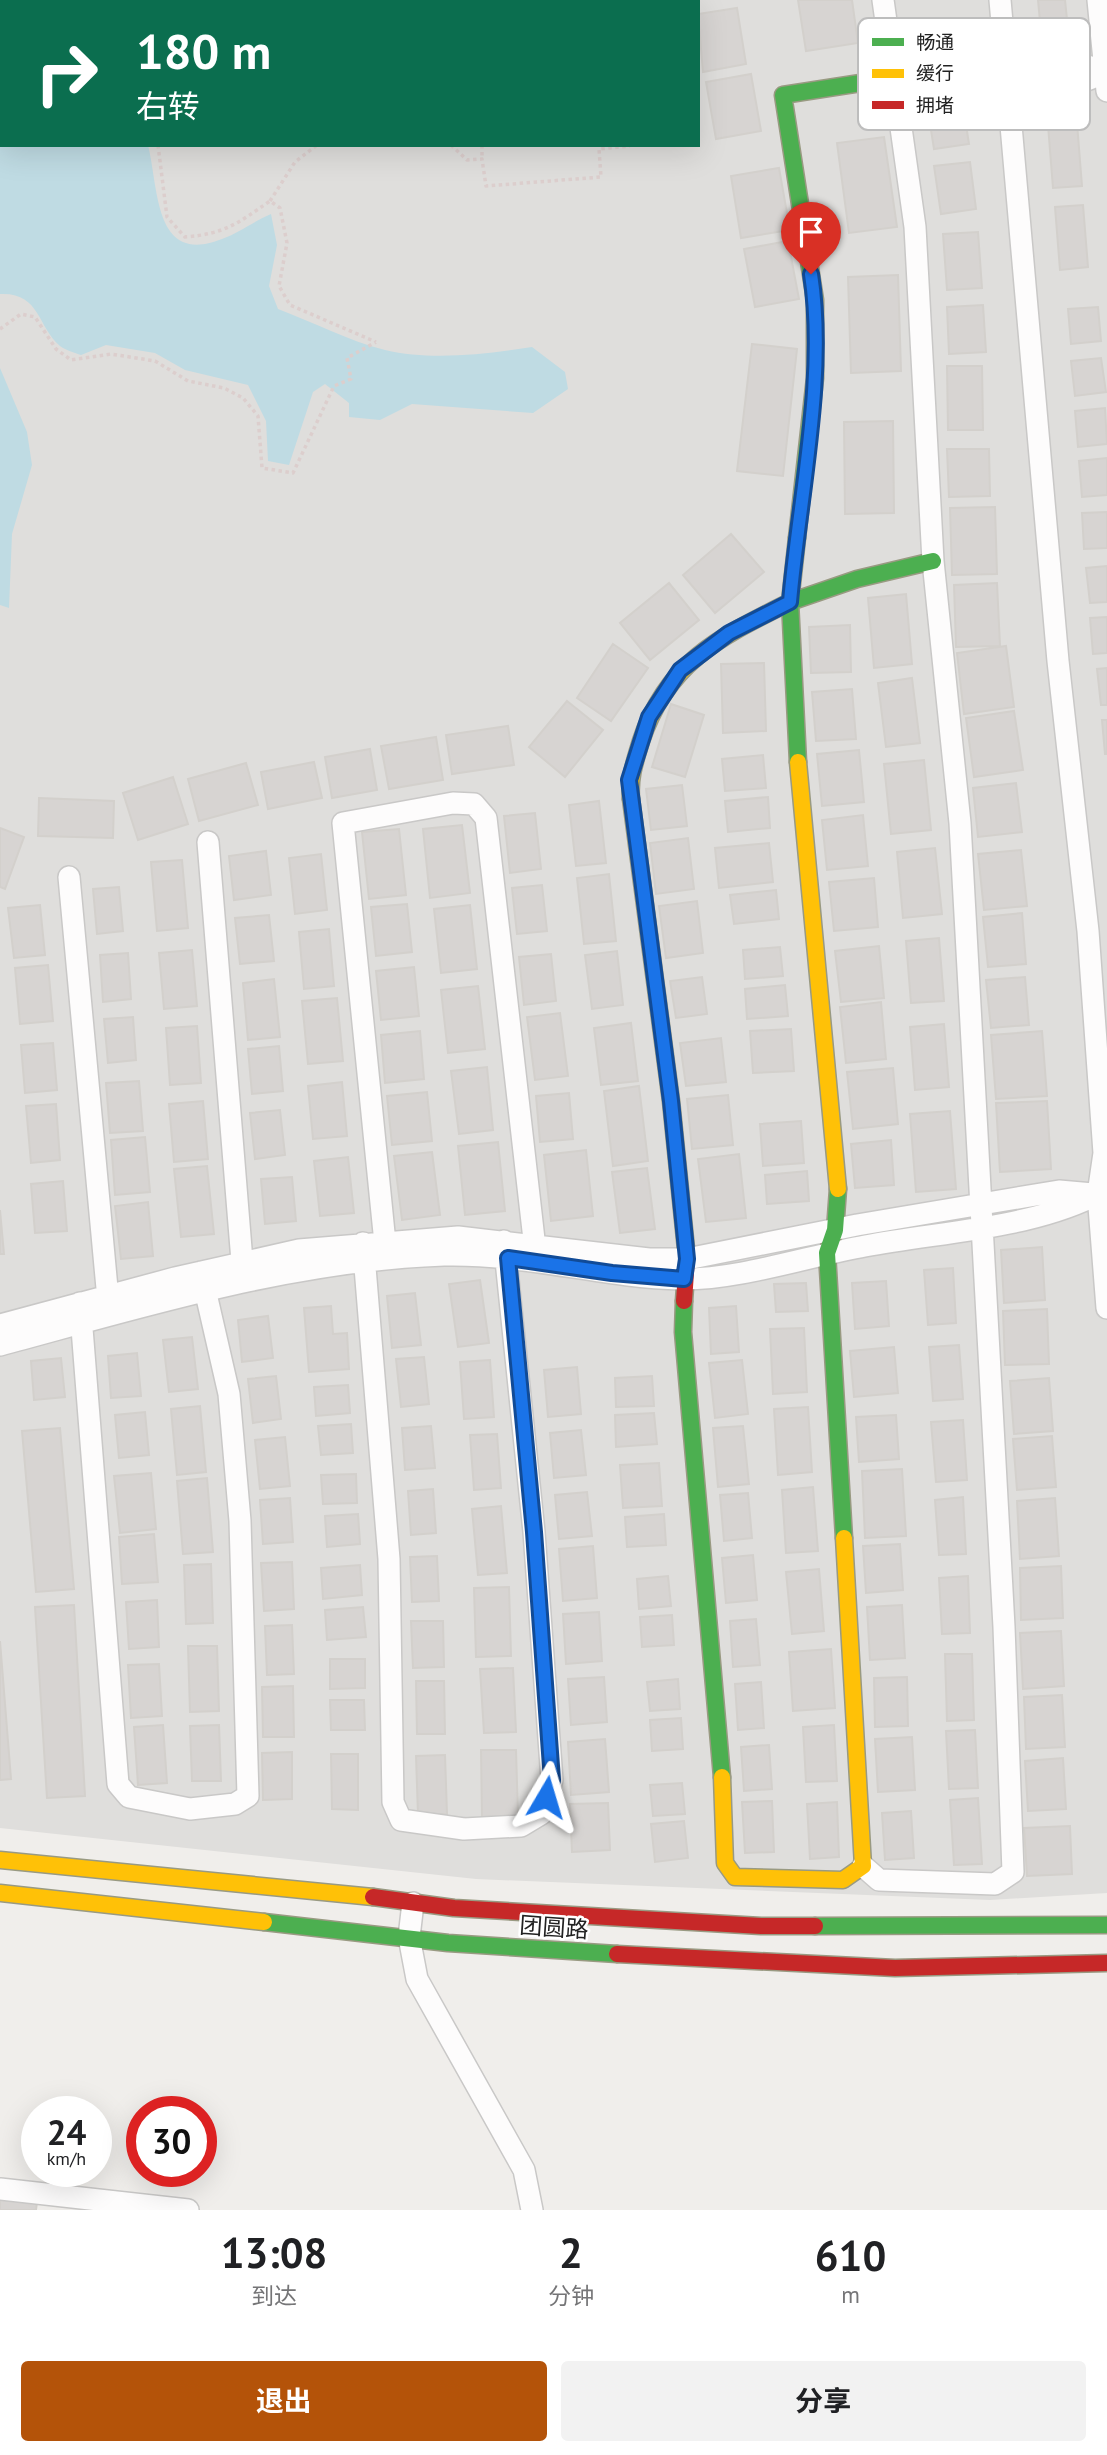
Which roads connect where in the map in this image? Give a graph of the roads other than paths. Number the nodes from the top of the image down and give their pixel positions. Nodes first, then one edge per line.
1 (883, 0) edge
2 (1000, 0) edge
3 (1098, 0) edge
4 (885, 18) edge
5 (1002, 18) edge
6 (1106, 81) edge
7 (858, 83) edge
8 (901, 130) edge
9 (1011, 130) edge
10 (933, 561) junction
11 (790, 602) junction
12 (208, 842) dead end
13 (69, 877) dead end
14 (1104, 1192) edge
15 (981, 1205) junction
16 (983, 1227) junction
17 (835, 1230) junction
18 (506, 1250) junction
19 (375, 1252) junction
20 (536, 1253) junction
21 (827, 1253) junction
22 (685, 1269) junction
23 (245, 1271) junction
24 (203, 1281) junction
25 (108, 1306) junction
26 (1107, 1308) edge
27 (81, 1313) junction
28 (0, 1325) edge
29 (0, 1345) edge
30 (0, 1860) edge
31 (863, 1866) junction
32 (0, 1893) edge
33 (413, 1903) junction
34 (1107, 1925) edge
35 (409, 1937) junction
36 (1107, 1963) edge
37 (0, 2189) edge
38 (188, 2210) edge
39 (532, 2210) edge

1 - 4 street
2 - 5 street
3 - 6 street
7 - 11 street
8 - 10 street
9 - 14 street
10 - 11 street
10 - 15 street
11 - 17 street
11 - 22 street
12 - 23 street
13 - 25 street
14 - 15 street
14 - 16 street
14 - 26 street
15 - 16 street
15 - 17 street
16 - 21 street
16 - 31 street
17 - 21 street
17 - 22 street
18 - 19 street
18 - 19 street
18 - 20 street
19 - 20 street
19 - 23 street
20 - 22 street
21 - 22 street
21 - 31 street
22 - 31 street
23 - 24 street
24 - 25 street
24 - 27 street
25 - 27 street
27 - 28 street
27 - 29 street
30 - 33 street, 团圆路
32 - 35 street, 团圆路
33 - 34 street, 团圆路
33 - 35 street
35 - 36 street, 团圆路
35 - 39 street
37 - 38 street

